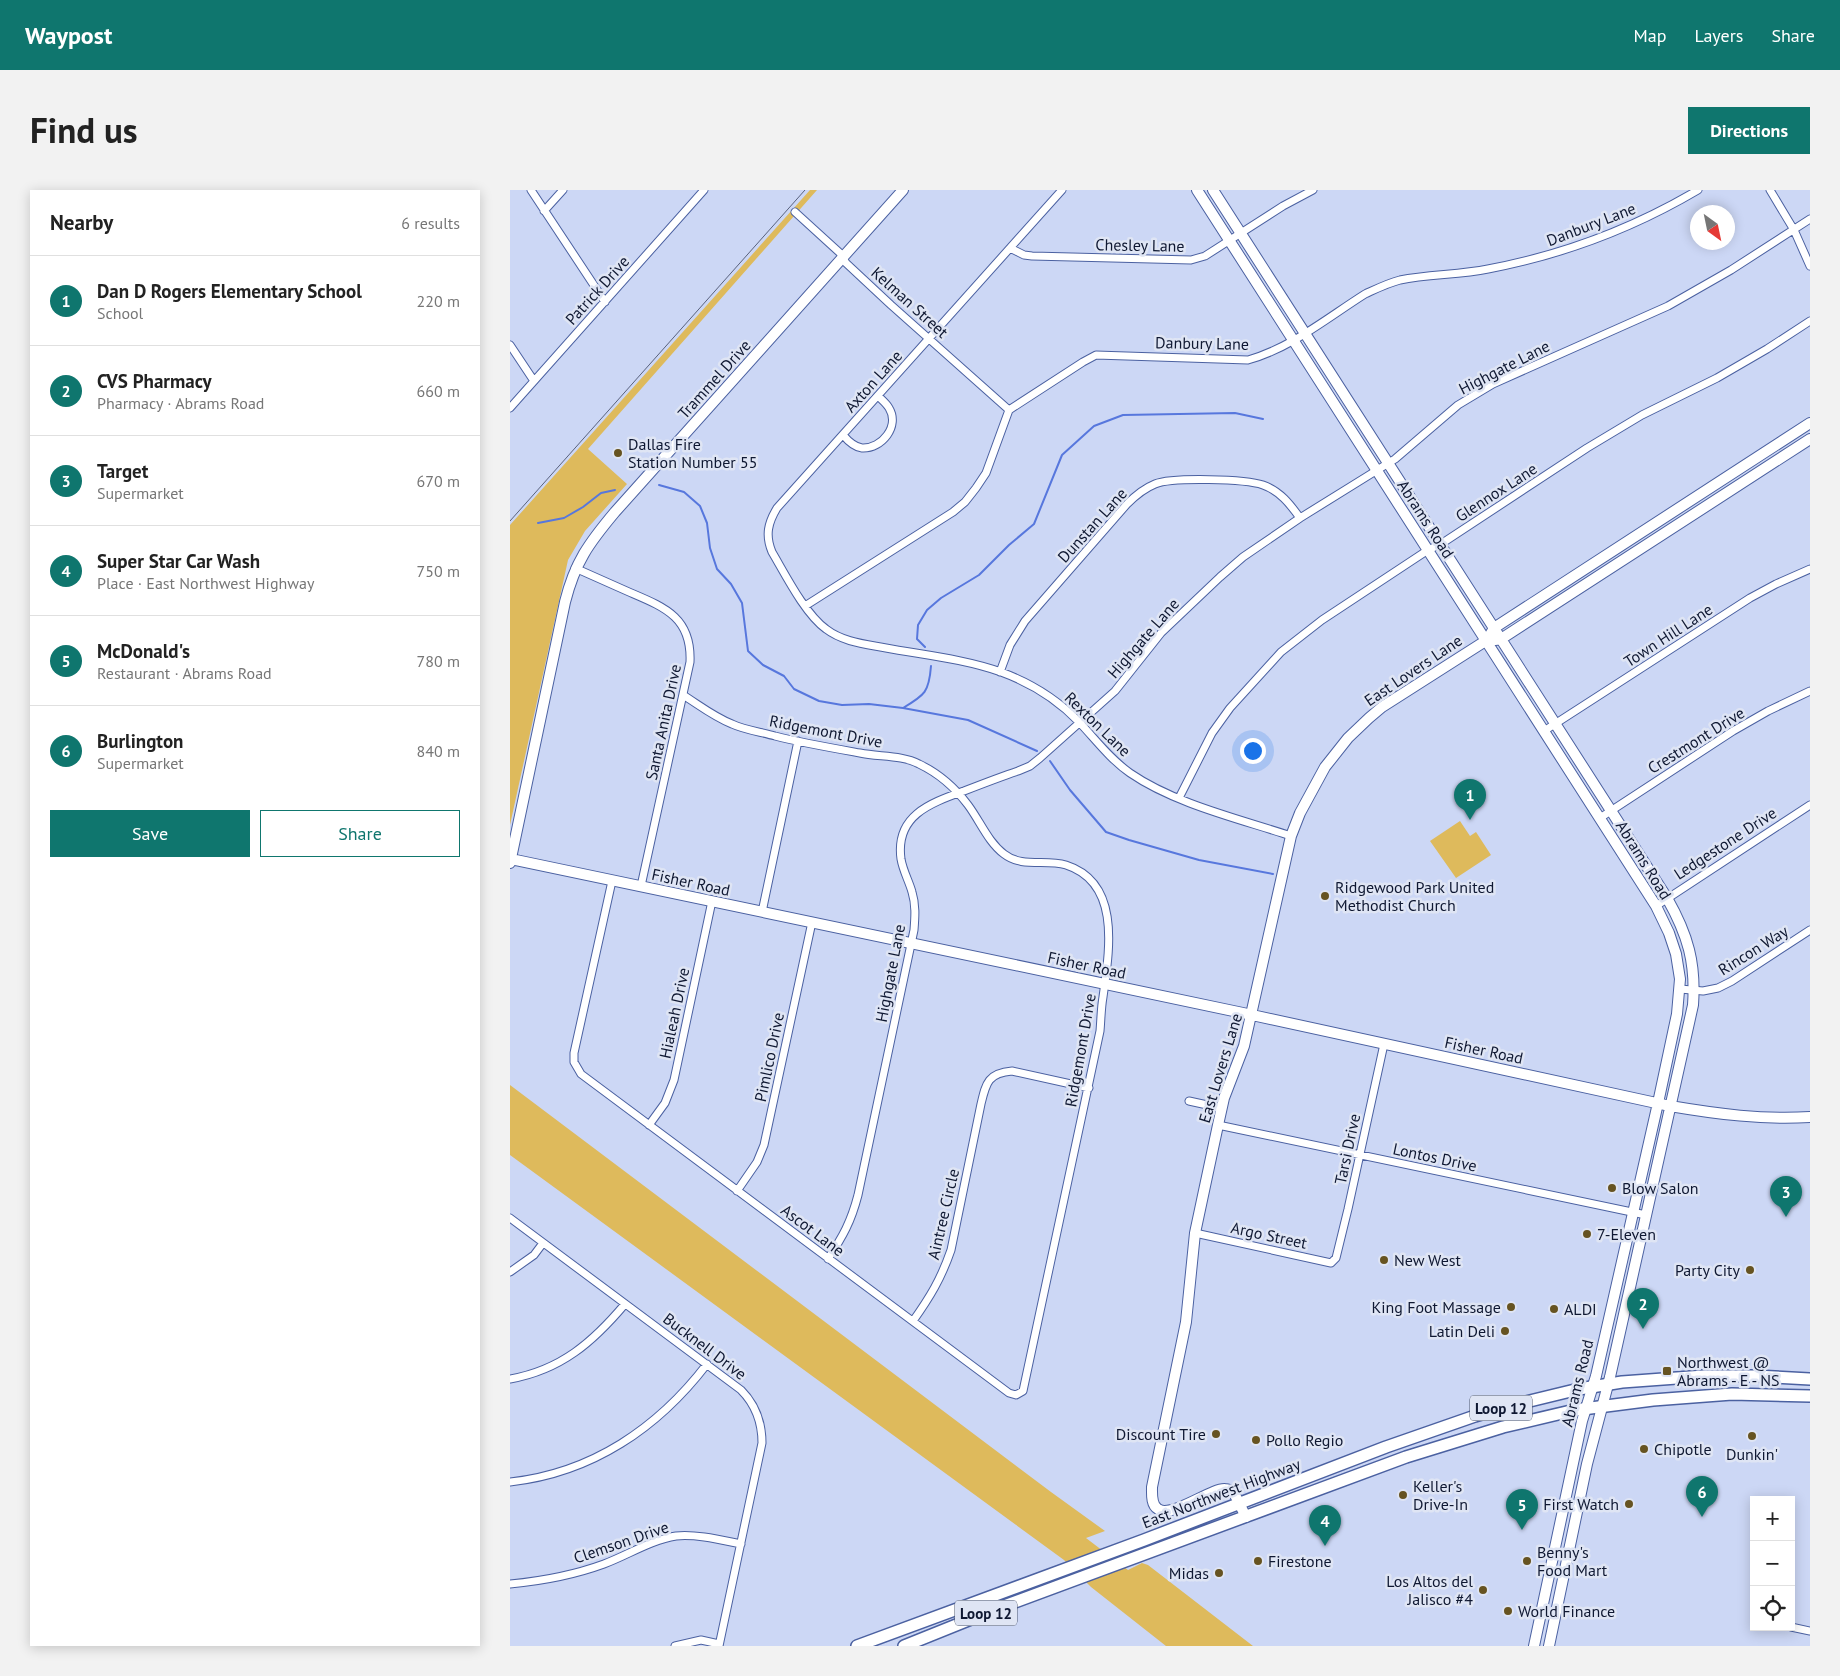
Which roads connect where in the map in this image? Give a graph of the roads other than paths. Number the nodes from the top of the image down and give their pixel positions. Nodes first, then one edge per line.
1 (531, 190) edge
2 (563, 190) edge
3 (704, 190) edge
4 (903, 190) edge
5 (1062, 190) edge
6 (1197, 190) edge
7 (1213, 190) edge
8 (1313, 190) edge
9 (1698, 190) edge
10 (1770, 190) edge
11 (544, 211) junction
12 (795, 212) dead end
13 (1810, 219) edge
14 (1794, 230) junction
15 (1241, 233) junction
16 (1229, 241) junction
17 (1010, 248) junction
18 (843, 258) junction
19 (1810, 266) edge
20 (605, 302) junction
21 (1810, 321) edge
22 (1304, 332) junction
23 (928, 339) junction
24 (1293, 340) junction
25 (510, 344) edge
26 (534, 382) junction
27 (878, 396) junction
28 (510, 408) edge
29 (1009, 410) junction
30 (1810, 423) edge
31 (843, 435) junction
32 (1810, 439) edge
33 (1388, 463) junction
34 (1377, 470) junction
35 (1671, 513) junction
36 (1300, 518) junction
37 (1679, 524) junction
38 (1441, 544) junction
39 (1428, 550) junction
40 (575, 568) junction
41 (1810, 568) edge
42 (805, 606) junction
43 (1494, 628) junction
44 (1501, 639) junction
45 (1486, 640) junction
46 (1000, 672) junction
47 (1810, 691) edge
48 (683, 695) junction
49 (1080, 722) junction
50 (1556, 724) junction
51 (1544, 731) junction
52 (798, 741) junction
53 (957, 793) junction
54 (1179, 798) junction
55 (1810, 805) edge
56 (1611, 810) junction
57 (1600, 818) junction
58 (1291, 836) junction
59 (510, 860) edge
60 (612, 881) junction
61 (641, 886) junction
62 (1667, 898) junction
63 (712, 901) junction
64 (1656, 906) junction
65 (762, 912) junction
66 (812, 922) junction
67 (1810, 930) edge
68 (1688, 942) junction
69 (911, 943) junction
70 (1674, 945) junction
71 (1105, 984) junction
72 (1680, 989) junction
73 (1694, 990) junction
74 (1252, 1016) junction
75 (1384, 1044) junction
76 (1089, 1088) junction
77 (1189, 1101) dead end
78 (1658, 1103) junction
79 (1670, 1106) junction
80 (1221, 1108) junction
81 (1810, 1117) edge
82 (648, 1125) junction
83 (1218, 1125) junction
84 (1360, 1155) junction
85 (738, 1191) junction
86 (1633, 1212) junction
87 (1646, 1216) junction
88 (510, 1218) edge
89 (1195, 1233) junction
90 (543, 1243) junction
91 (1336, 1258) joint
92 (828, 1259) junction
93 (510, 1272) edge
94 (625, 1304) junction
95 (912, 1321) junction
96 (707, 1364) junction
97 (510, 1379) edge
98 (1806, 1379) edge
99 (1608, 1385) junction
100 (1592, 1387) junction
101 (1023, 1391) joint
102 (1807, 1396) edge
103 (1601, 1406) junction
104 (1586, 1408) junction
105 (1368, 1454) junction
106 (1374, 1469) junction
107 (510, 1482) edge
108 (1239, 1502) junction
109 (1246, 1517) junction
110 (1558, 1539) junction
111 (1570, 1542) junction
112 (741, 1544) junction
113 (510, 1584) edge
114 (1795, 1628) edge
115 (1810, 1631) edge
116 (873, 1643) edge
117 (719, 1645) edge
118 (676, 1646) edge
119 (859, 1646) edge
120 (904, 1646) edge
121 (1534, 1646) edge
122 (1549, 1646) edge

1 - 11 street
2 - 11 street
3 - 20 street, Patrick Drive
4 - 18 main road, Trammel Drive
5 - 17 street, Axton Lane
6 - 16 main road, Abrams Road
7 - 15 main road, Abrams Road
8 - 15 street, Chesley Lane
9 - 22 street, Danbury Lane
10 - 14 street
11 - 20 street
12 - 18 street, Kelman Street
13 - 14 street, Highgate Lane
14 - 19 street
14 - 33 street, Highgate Lane
15 - 16 street, Chesley Lane
15 - 22 main road, Abrams Road
16 - 17 street, Chesley Lane
16 - 24 main road, Abrams Road
17 - 23 street, Axton Lane
18 - 23 street, Kelman Street
18 - 40 main road, Trammel Drive
20 - 26 street, Patrick Drive
21 - 38 street, Glennox Lane
22 - 24 street, Danbury Lane
22 - 33 main road, Abrams Road
23 - 27 street, Axton Lane
23 - 29 street, Kelman Street
24 - 29 street, Danbury Lane
24 - 34 main road, Abrams Road
25 - 26 street
26 - 28 street, Patrick Drive
27 - 31 street, Axton Lane
27 - 31 street
29 - 42 street
30 - 35 main road, East Lovers Lane
31 - 42 street, Axton Lane
32 - 37 main road, East Lovers Lane
33 - 34 street, Highgate Lane
33 - 38 main road, Abrams Road
34 - 36 street, Highgate Lane
34 - 39 main road, Abrams Road
35 - 37 main road
35 - 43 main road, East Lovers Lane
36 - 46 street, Dunstan Lane
36 - 49 street, Highgate Lane
37 - 44 main road, East Lovers Lane
38 - 39 street, Glennox Lane
38 - 43 main road, Abrams Road
39 - 45 main road, Abrams Road
39 - 54 street, Glennox Lane
40 - 48 street, Santa Anita Drive
40 - 59 main road, Trammel Drive
41 - 50 street, Town Hill Lane
42 - 46 street, Rexton Lane
43 - 44 main road, Abrams Road
43 - 45 main road, East Lovers Lane
44 - 45 main road, East Lovers Lane
44 - 50 main road, Abrams Road
45 - 51 main road, Abrams Road
45 - 58 main road, East Lovers Lane
46 - 49 street, Rexton Lane
47 - 56 street, Crestmont Drive
48 - 52 street, Ridgemont Drive
48 - 61 street, Santa Anita Drive
49 - 53 street, Highgate Lane
49 - 54 street, Rexton Lane
50 - 51 street, Town Hill Lane
50 - 56 main road, Abrams Road
51 - 57 main road, Abrams Road
52 - 53 street, Ridgemont Drive
52 - 65 street
53 - 69 street, Highgate Lane
53 - 71 street, Ridgemont Drive
54 - 58 street, Rexton Lane
55 - 62 street, Ledgestone Drive
56 - 57 street, Crestmont Drive
56 - 62 main road, Abrams Road
57 - 64 main road, Abrams Road
58 - 74 main road, East Lovers Lane
59 - 60 main road, Fisher Road
60 - 61 main road, Fisher Road
60 - 82 street, Ascot Lane
61 - 63 main road, Fisher Road
62 - 64 street, Ledgestone Drive
62 - 68 main road, Abrams Road
63 - 65 main road, Fisher Road
63 - 82 street, Hialeah Drive
64 - 70 main road, Abrams Road
65 - 66 main road, Fisher Road
66 - 69 main road, Fisher Road
66 - 85 street, Pimlico Drive
67 - 73 street, Rincon Way
68 - 70 main road
68 - 73 main road, Abrams Road
69 - 71 main road, Fisher Road
69 - 92 street, Highgate Lane
70 - 72 main road, Abrams Road
71 - 74 main road, Fisher Road
71 - 76 street, Ridgemont Drive
72 - 73 street, Rincon Way
72 - 78 main road, Abrams Road
73 - 79 main road, Abrams Road
74 - 75 main road, Fisher Road
74 - 80 main road, East Lovers Lane
75 - 78 main road, Fisher Road
75 - 84 street, Tarsi Drive
76 - 95 street, Aintree Circle
76 - 101 street, Ridgemont Drive
77 - 80 street
78 - 79 main road, Fisher Road
78 - 86 main road, Abrams Road
79 - 81 main road, Fisher Road
79 - 87 main road, Abrams Road
80 - 83 main road, East Lovers Lane
82 - 85 street, Ascot Lane
83 - 84 street, Lontos Drive
83 - 89 main road, East Lovers Lane
84 - 86 street, Lontos Drive
84 - 91 street, Tarsi Drive
85 - 92 street, Ascot Lane
86 - 87 street, Lontos Drive
86 - 100 main road, Abrams Road
87 - 99 main road, Abrams Road
88 - 90 street, Bucknell Drive
89 - 91 street, Argo Street
89 - 108 main road, East Lovers Lane
90 - 93 street
90 - 94 street, Bucknell Drive
92 - 95 street, Ascot Lane
94 - 96 street, Bucknell Drive
94 - 97 street
95 - 101 street, Ascot Lane
96 - 107 street
96 - 112 street, Bucknell Drive
98 - 99 main road, East Northwest Highway / Loop 12
98 - 102 main road
99 - 100 main road, East Northwest Highway / Loop 12
99 - 103 main road, Abrams Road
100 - 104 main road, Abrams Road
100 - 105 main road, East Northwest Highway / Loop 12
102 - 103 main road, East Northwest Highway / Loop 12
103 - 104 main road, East Northwest Highway / Loop 12
103 - 111 main road, Abrams Road
104 - 106 main road, East Northwest Highway / Loop 12
104 - 110 main road, Abrams Road
105 - 106 main road
105 - 108 main road, East Northwest Highway / Loop 12
106 - 109 main road, East Northwest Highway / Loop 12
108 - 109 main road, East Lovers Lane
108 - 116 main road, East Northwest Highway / Loop 12
109 - 120 main road, East Northwest Highway / Loop 12
110 - 111 main road
110 - 121 main road, Abrams Road
111 - 122 main road, Abrams Road
112 - 113 street, Clemson Drive
112 - 117 street, Bucknell Drive
114 - 115 street
116 - 119 main road, East Northwest Highway / Loop 12
117 - 118 street

